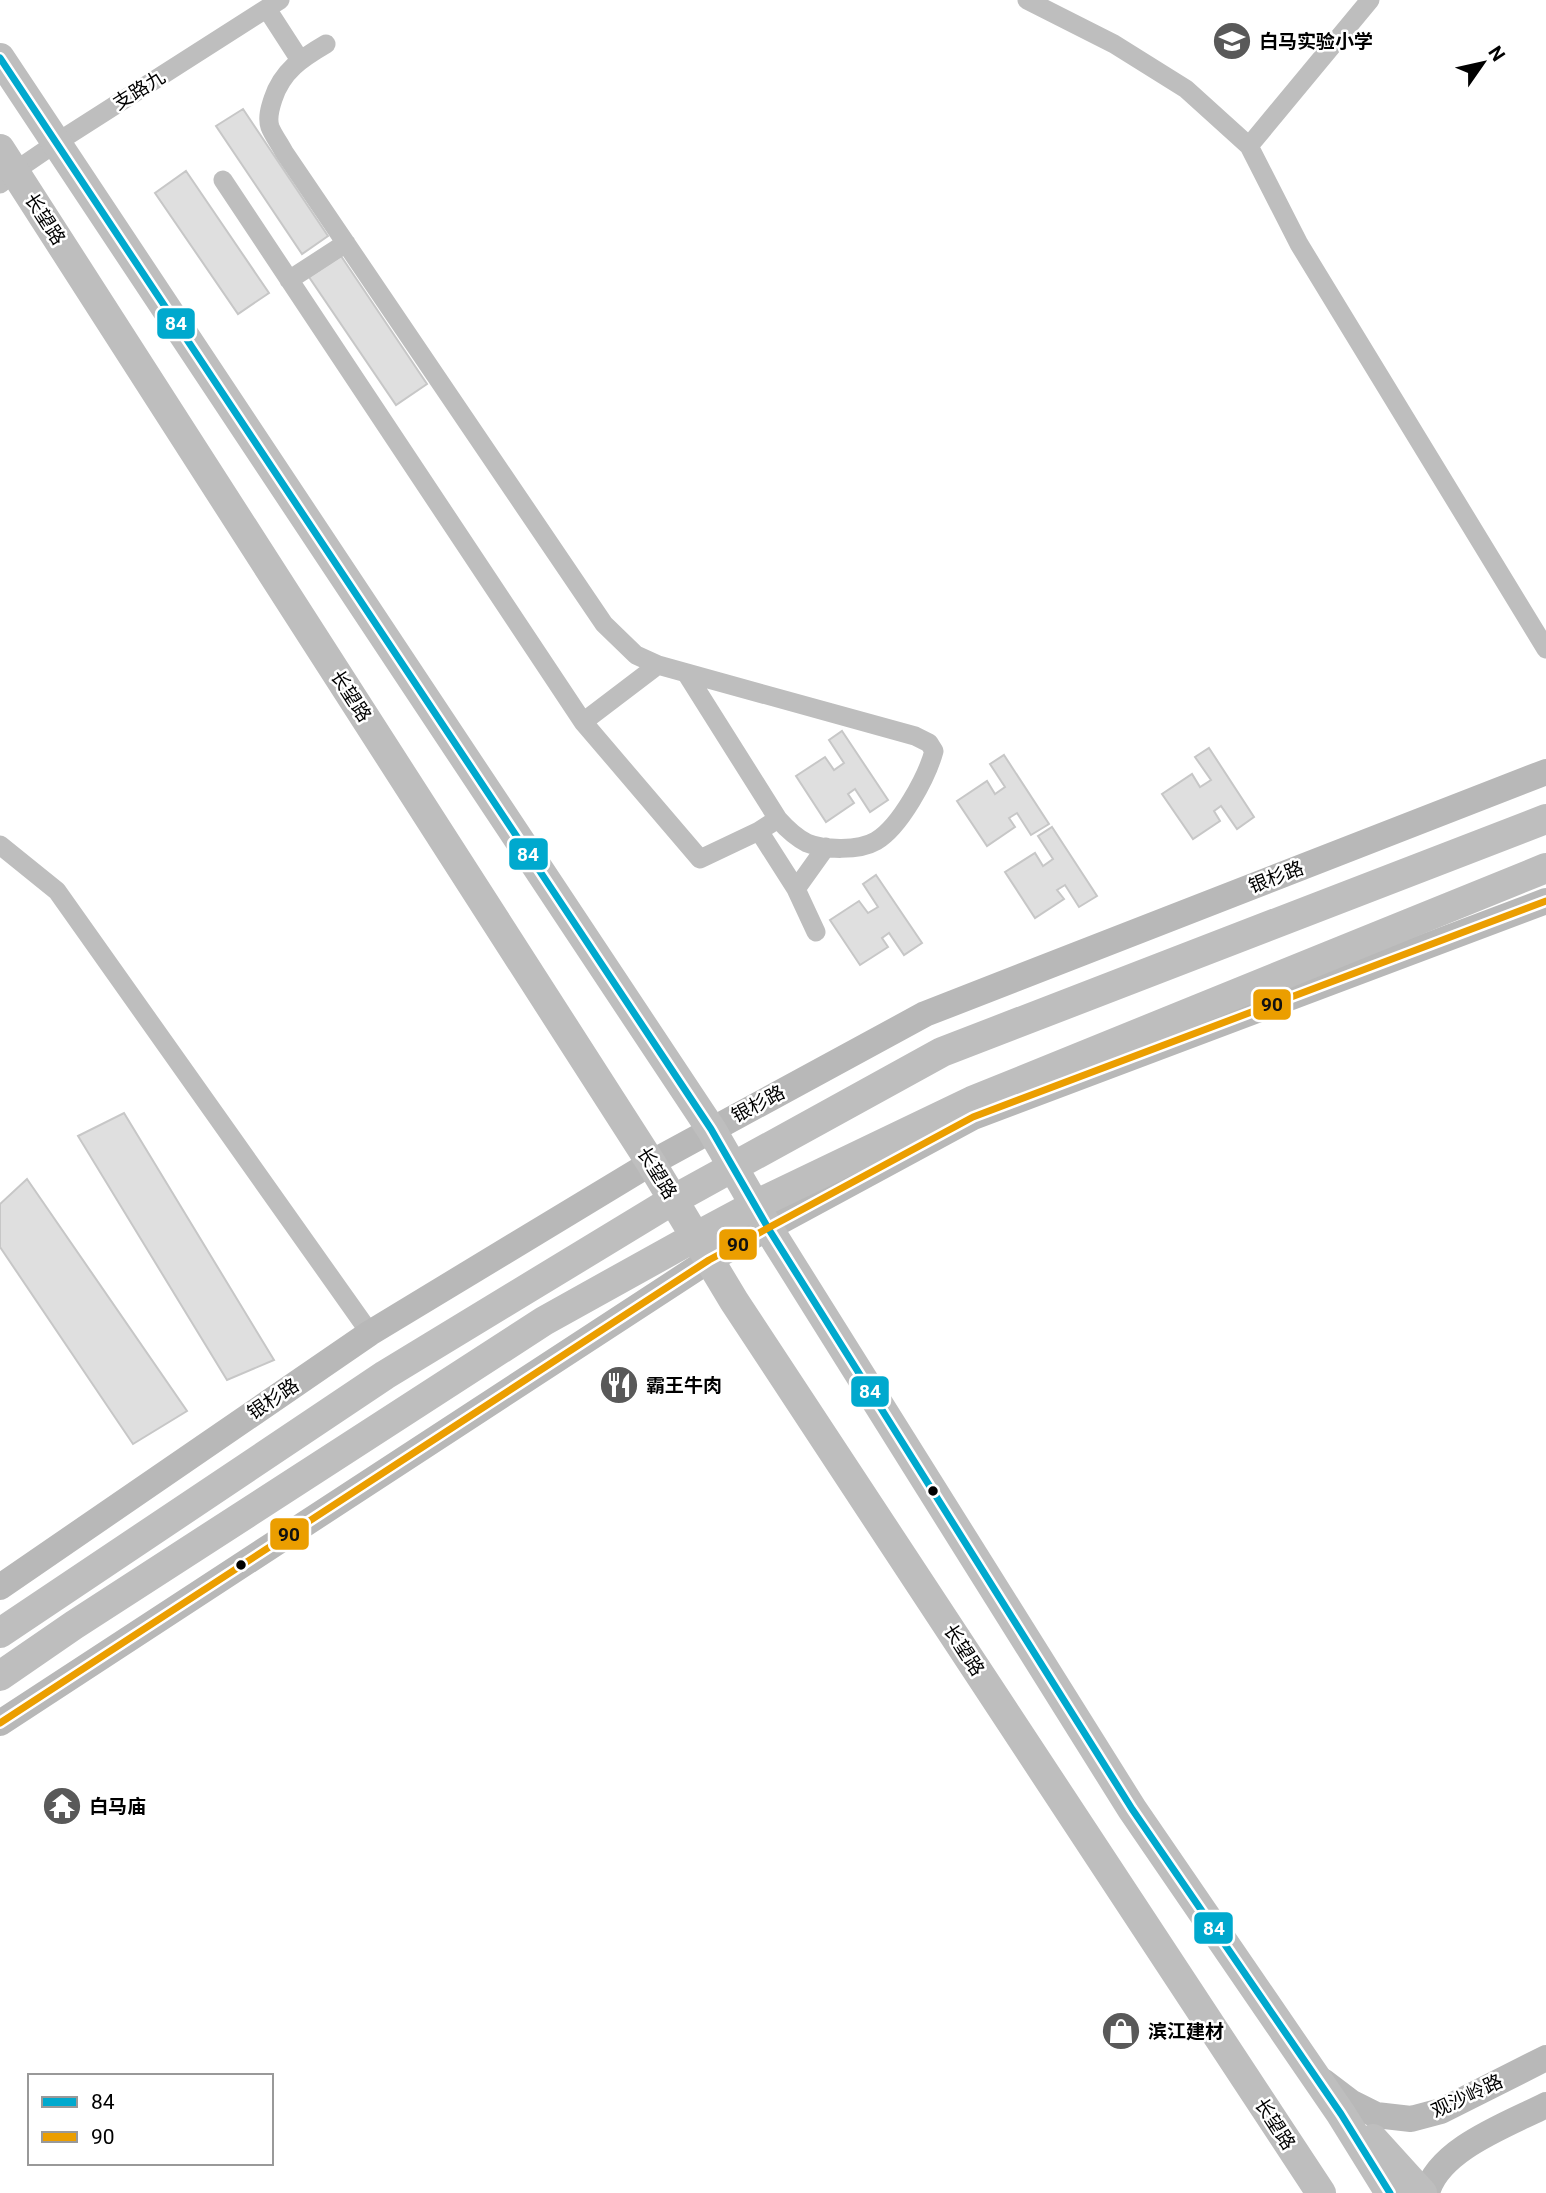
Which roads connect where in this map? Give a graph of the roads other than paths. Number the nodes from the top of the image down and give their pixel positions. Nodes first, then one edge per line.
1 (1027, 0) edge
2 (1370, 0) edge
3 (274, 5) edge
4 (326, 44) dead end
5 (0, 58) edge
6 (300, 60) junction
7 (56, 143) junction
8 (1249, 146) junction
9 (5, 168) edge
10 (223, 180) dead end
11 (346, 243) junction
12 (289, 280) junction
13 (1546, 649) edge
14 (658, 665) junction
15 (686, 673) junction
16 (583, 722) junction
17 (1546, 772) edge
18 (778, 819) junction
19 (1546, 819) edge
20 (759, 831) junction
21 (0, 845) edge
22 (826, 847) junction
23 (1546, 868) edge
24 (796, 889) junction
25 (1541, 905) edge
26 (816, 932) dead end
27 (711, 1129) junction
28 (651, 1163) junction
29 (732, 1167) junction
30 (673, 1200) junction
31 (761, 1217) junction
32 (702, 1248) junction
33 (370, 1333) junction
34 (0, 1587) edge
35 (0, 1633) edge
36 (0, 1676) edge
37 (0, 1723) edge
38 (1546, 2058) edge
39 (1313, 2073) junction
40 (1546, 2105) edge
41 (1310, 2189) edge
42 (1390, 2193) edge
43 (1424, 2193) edge

1 - 8 street
2 - 8 street
3 - 6 street
3 - 7 street, 支路九
4 - 6 street
5 - 7 main road
6 - 11 street
7 - 9 street, 支路九
7 - 27 main road
8 - 13 street
9 - 28 main road, 长望路
10 - 12 street
11 - 12 street
11 - 14 street
12 - 16 street
14 - 15 street
14 - 16 street
15 - 18 street
15 - 22 street
16 - 20 street
17 - 27 street, 银杉路
18 - 20 street
18 - 22 street
19 - 29 main road
20 - 24 street
21 - 33 street
22 - 24 street
23 - 31 main road
24 - 26 street
25 - 31 street
27 - 28 street, 银杉路
27 - 29 main road
28 - 30 main road, 长望路
28 - 33 street, 银杉路
29 - 30 main road
29 - 31 main road
30 - 32 main road, 长望路
30 - 35 main road
31 - 32 main road
31 - 39 main road
32 - 36 main road
32 - 37 street
32 - 41 main road, 长望路
33 - 34 street, 银杉路
38 - 39 street, 观沙岭路
39 - 42 main road
39 - 43 main road
40 - 43 street

